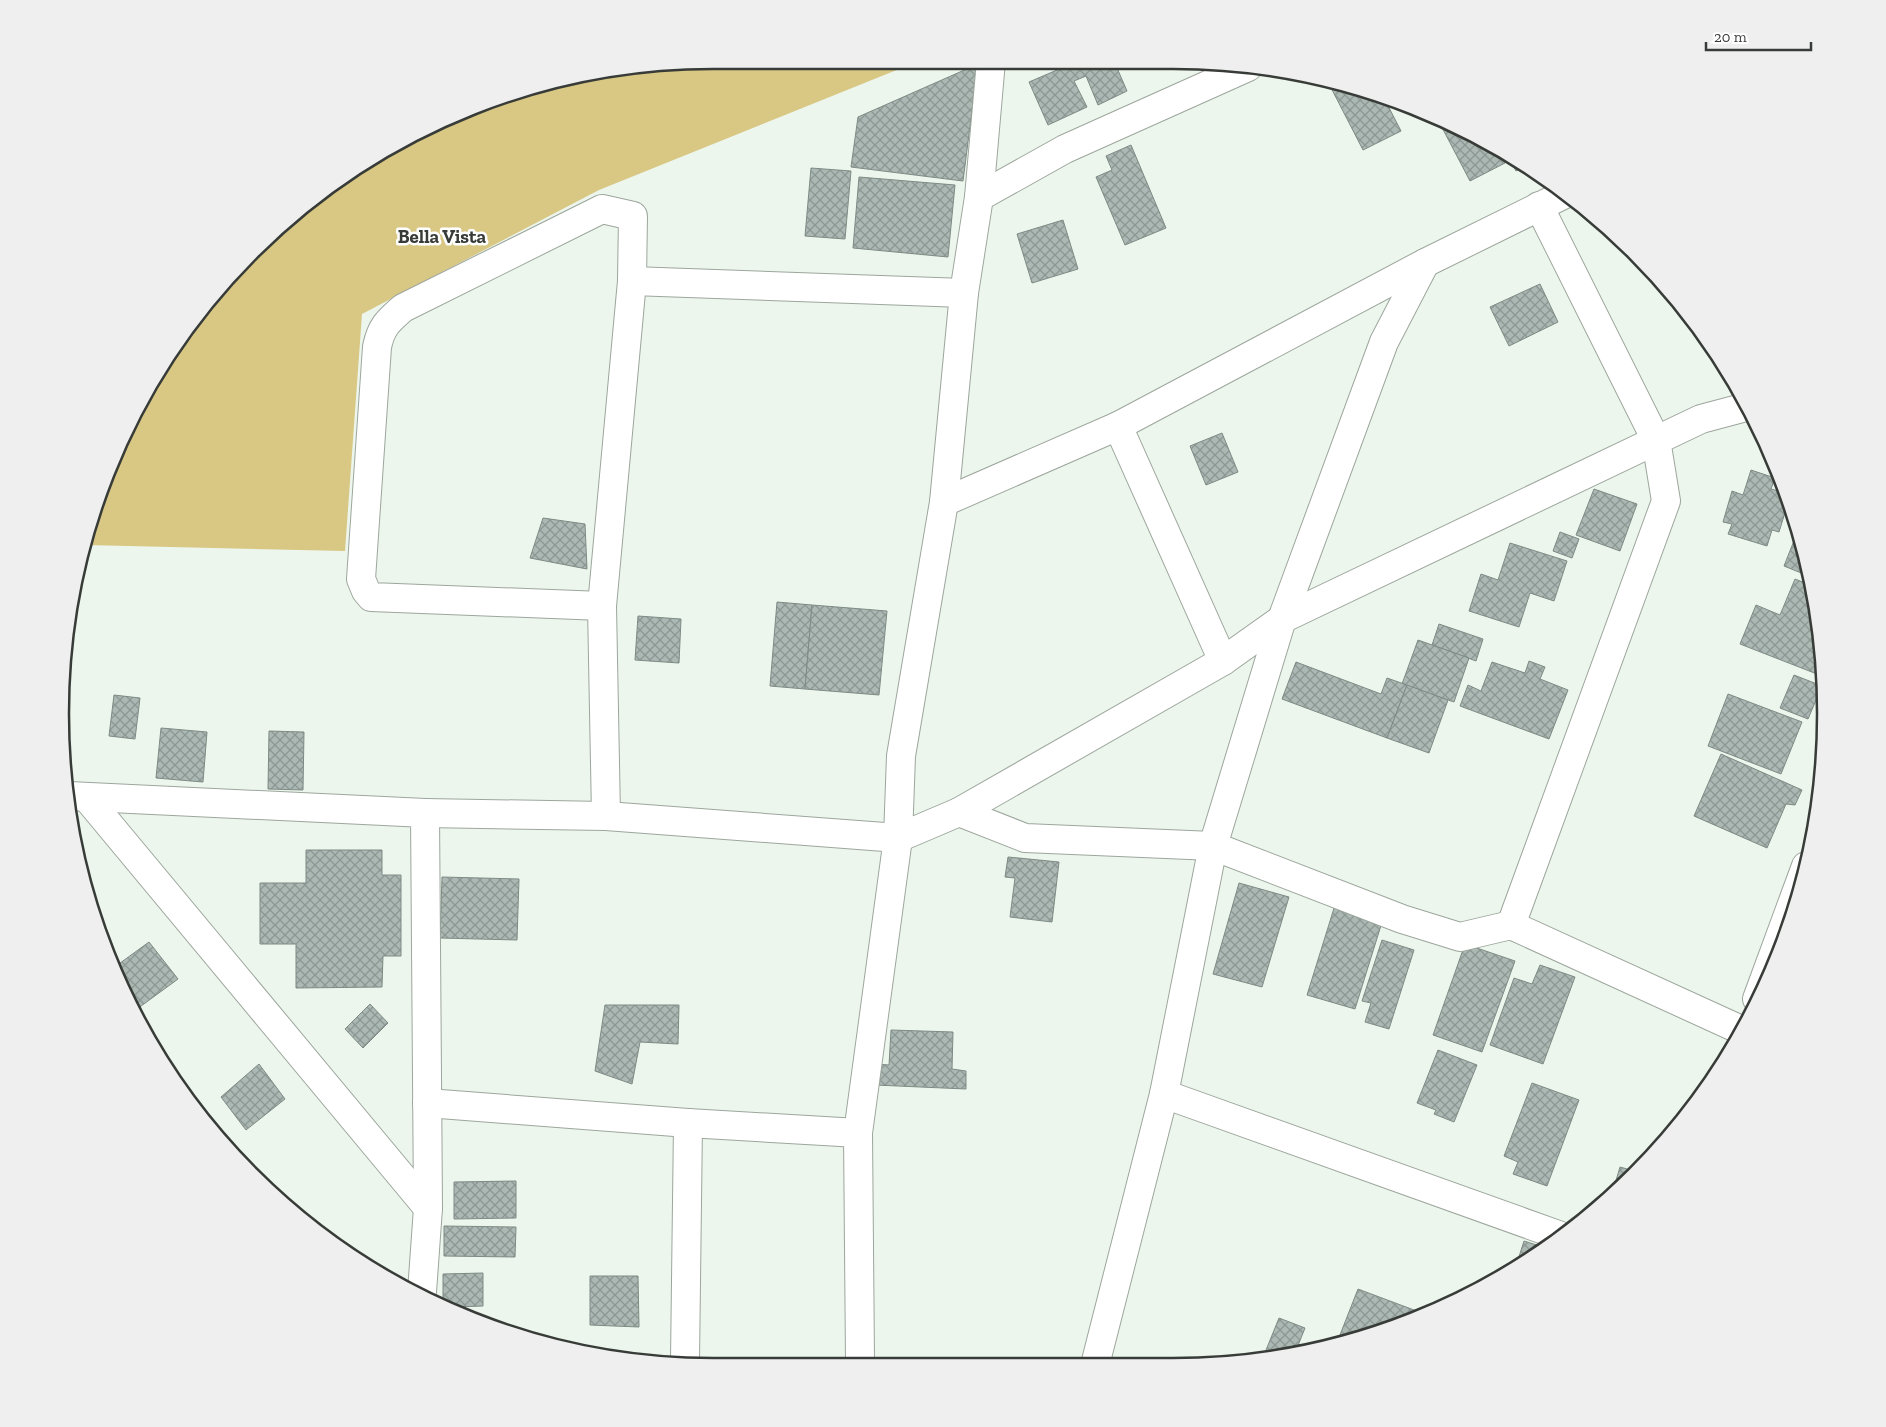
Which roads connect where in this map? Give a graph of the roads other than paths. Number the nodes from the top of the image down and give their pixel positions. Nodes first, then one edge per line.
1 (990, 69) edge
2 (1237, 72) edge
3 (979, 197) junction
4 (1558, 197) edge
5 (1539, 206) junction
6 (1425, 263) junction
7 (632, 281) junction
8 (964, 293) junction
9 (1740, 408) edge
10 (1118, 426) junction
11 (1656, 440) junction
12 (944, 502) junction
13 (602, 606) junction
14 (1282, 619) junction
15 (1223, 661) junction
16 (78, 797) edge
17 (959, 812) junction
18 (426, 813) junction
19 (606, 816) junction
20 (898, 838) junction
21 (1213, 846) junction
22 (1510, 926) junction
23 (1736, 1028) edge
24 (1164, 1094) junction
25 (428, 1103) junction
26 (688, 1123) junction
27 (858, 1133) junction
28 (428, 1208) junction
29 (1554, 1233) edge
30 (422, 1289) edge
31 (685, 1357) edge
32 (860, 1358) edge
33 (1097, 1358) edge

1 - 3 street
2 - 3 street
3 - 8 street
4 - 5 street
5 - 6 street
5 - 11 street
6 - 10 street
6 - 14 street
7 - 8 street
7 - 13 street
7 - 13 street
8 - 12 street
9 - 11 street
10 - 12 street
10 - 15 street
11 - 14 street
11 - 22 street
12 - 20 street
13 - 19 street
14 - 15 street
14 - 21 street
15 - 17 street
16 - 18 street
16 - 28 street
17 - 20 street
17 - 21 street
18 - 19 street
18 - 25 street
19 - 20 street
20 - 27 street
21 - 22 street
21 - 24 street
22 - 23 street
24 - 29 street
24 - 33 street
25 - 26 street
25 - 28 street
26 - 27 street
26 - 31 street
27 - 32 street
28 - 30 street

